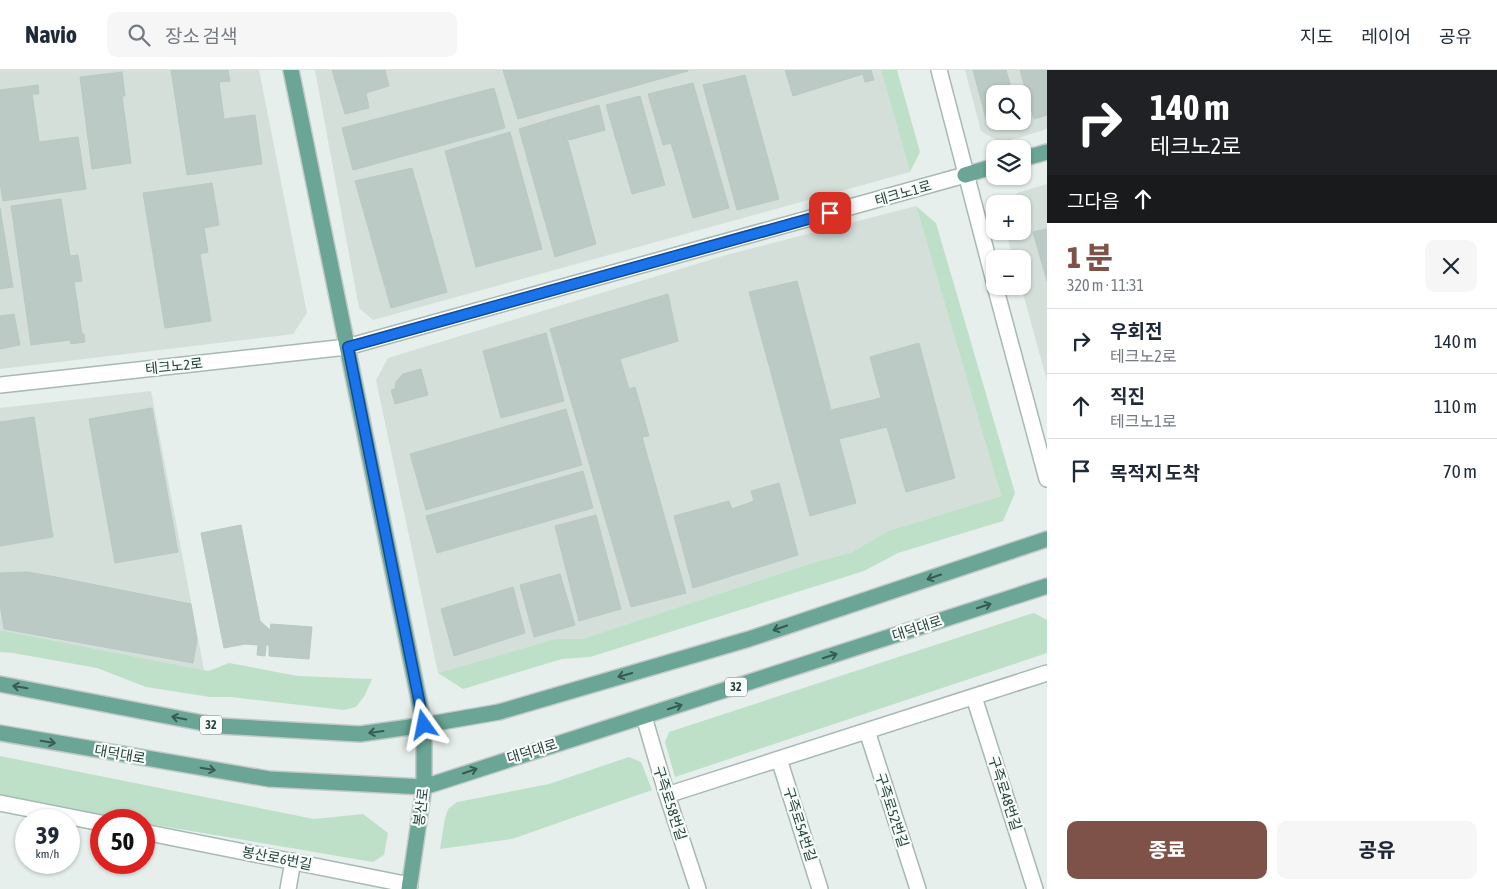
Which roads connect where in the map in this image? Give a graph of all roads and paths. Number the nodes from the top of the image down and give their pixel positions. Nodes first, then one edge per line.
1 (291, 70) edge
2 (939, 70) edge
3 (1047, 152) edge
4 (1031, 156) edge
5 (986, 169) edge
6 (966, 175) junction
7 (986, 252) edge
8 (638, 266) joint
9 (997, 295) edge
10 (348, 347) junction
11 (0, 385) edge
12 (1047, 479) edge
13 (1047, 539) edge
14 (1047, 586) edge
15 (1047, 673) edge
16 (0, 684) edge
17 (974, 697) junction
18 (644, 716) junction
19 (424, 725) junction
20 (867, 731) junction
21 (0, 733) edge
22 (779, 759) junction
23 (424, 787) junction
24 (667, 795) junction
25 (0, 803) edge
26 (90, 821) edge
27 (155, 834) edge
28 (293, 861) junction
29 (410, 887) edge
30 (288, 889) edge
31 (698, 889) edge
32 (820, 889) edge
33 (918, 889) edge
34 (1035, 889) edge

1 - 10 main road
2 - 6 street
3 - 4 main road
5 - 6 main road, 테크노1로
6 - 7 street
6 - 8 street, 테크노1로
8 - 10 street, 테크노2로
9 - 12 street
10 - 11 street, 테크노2로
10 - 19 main road
13 -> 19 main road, 32
18 -> 14 main road, 대덕대로 / 32
15 - 17 street
19 -> 16 main road, 32
17 - 20 street
17 - 34 street, 구즉로48번길
23 -> 18 main road, 대덕대로 / 32
18 - 24 street, 구즉로58번길
19 - 23 main road, 봉산로
20 - 22 street
20 - 33 street, 구즉로52번길
21 -> 23 main road, 대덕대로 / 32
22 - 24 street
22 - 32 street, 구즉로54번길
23 - 29 main road, 봉산로
24 - 31 street, 구즉로58번길
25 - 26 street
27 - 28 street, 봉산로6번길
28 - 29 street, 봉산로6번길
28 - 30 street

